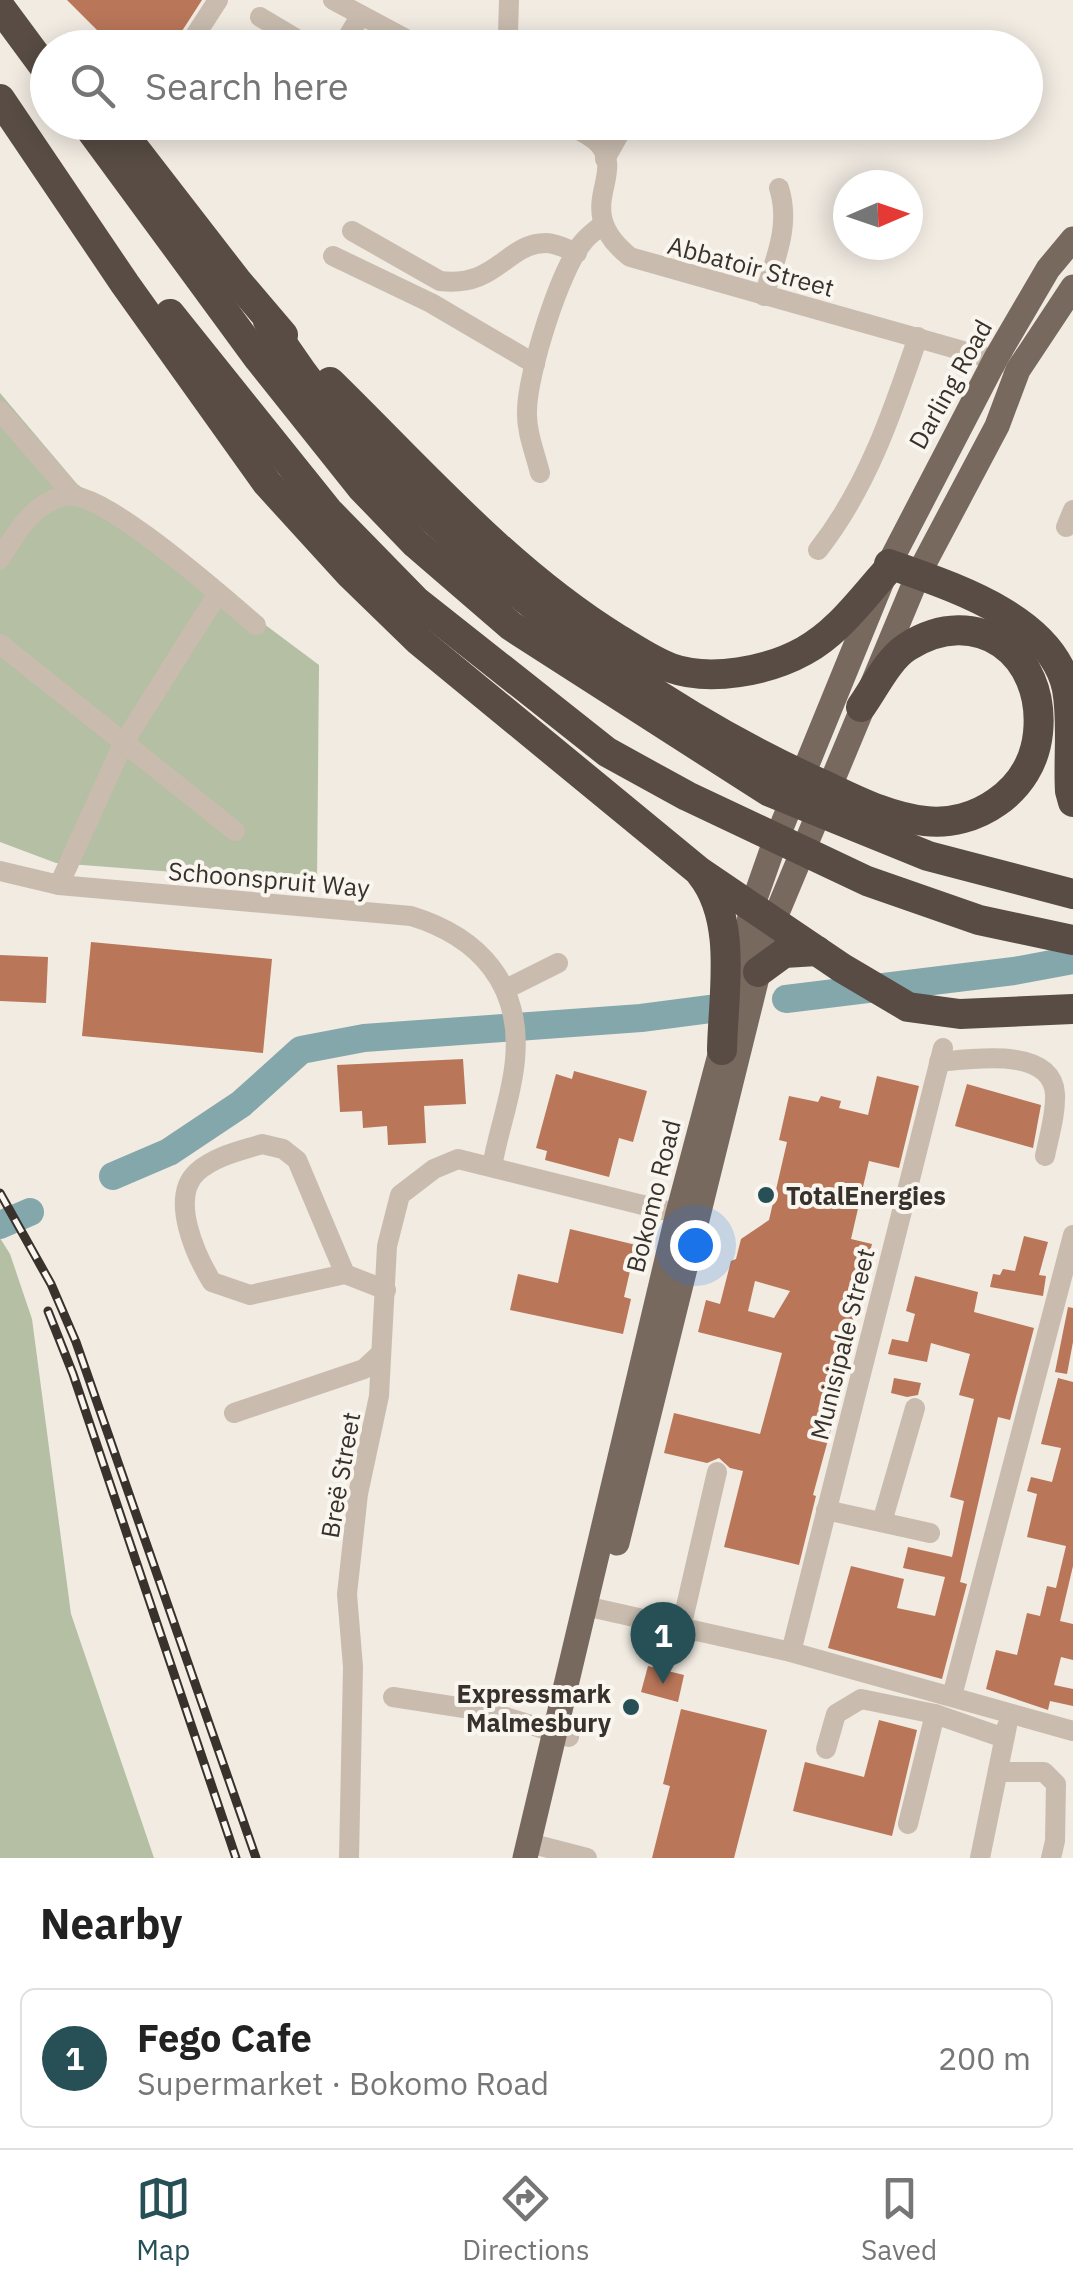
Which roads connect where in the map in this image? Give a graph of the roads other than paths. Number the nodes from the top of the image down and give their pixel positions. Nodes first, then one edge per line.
1 (16, 0) edge
2 (218, 0) edge
3 (333, 0) edge
4 (509, 0) edge
5 (0, 8) edge
6 (361, 15) junction
7 (260, 17) dead end
8 (40, 30) edge
9 (199, 30) edge
10 (282, 30) edge
11 (352, 30) edge
12 (389, 30) edge
13 (508, 30) edge
14 (30, 48) edge
15 (0, 96) edge
16 (30, 135) edge
17 (34, 140) edge
18 (98, 140) edge
19 (128, 140) edge
20 (593, 140) edge
21 (616, 140) edge
22 (605, 159) junction
23 (779, 188) dead end
24 (602, 225) junction
25 (352, 231) dead end
26 (1073, 239) edge
27 (577, 253) junction
28 (333, 256) dead end
29 (1073, 287) edge
30 (764, 296) junction
31 (268, 321) junction
32 (918, 337) junction
33 (535, 364) junction
34 (1007, 364) junction
35 (0, 411) edge
36 (540, 472) dead end
37 (74, 496) junction
38 (818, 550) dead end
39 (0, 559) edge
40 (887, 568) junction
41 (918, 574) junction
42 (218, 593) junction
43 (256, 624) dead end
44 (0, 644) edge
45 (861, 707) junction
46 (123, 744) junction
47 (772, 778) junction
48 (1073, 802) edge
49 (888, 828) junction
50 (235, 832) dead end
51 (0, 871) edge
52 (700, 872) junction
53 (59, 885) junction
54 (1073, 894) edge
55 (762, 914) junction
56 (1073, 940) edge
57 (829, 960) junction
58 (558, 963) dead end
59 (758, 972) junction
60 (509, 999) junction
61 (1073, 1010) edge
62 (722, 1050) junction
63 (1046, 1156) dead end
64 (492, 1166) junction
65 (688, 1216) junction
66 (1073, 1235) edge
67 (345, 1274) junction
68 (386, 1290) junction
69 (380, 1354) junction
70 (916, 1408) dead end
71 (234, 1413) dead end
72 (717, 1472) dead end
73 (826, 1510) junction
74 (882, 1522) junction
75 (930, 1532) dead end
76 (593, 1608) junction
77 (682, 1628) junction
78 (790, 1652) junction
79 (952, 1696) junction
80 (393, 1697) dead end
81 (935, 1714) junction
82 (1009, 1714) junction
83 (1073, 1732) edge
84 (562, 1734) junction
85 (1004, 1738) junction
86 (826, 1748) dead end
87 (999, 1772) junction
88 (908, 1824) dead end
89 (534, 1851) edge
90 (349, 1858) edge
91 (587, 1858) edge
92 (980, 1858) edge
93 (1051, 1858) edge

1 - 8 highway
2 - 9 street
3 - 6 street
4 - 13 street
5 - 14 highway
6 - 11 street
6 - 12 street
7 - 10 street
15 - 16 highway
15 - 52 highway
17 - 56 highway
18 - 47 highway
19 - 31 highway
20 - 22 street
21 - 22 street
22 - 24 street
23 - 30 street
24 - 27 street
24 - 30 street, Abbatoir Street
25 - 27 street
26 - 34 main road, Darling Road
27 - 33 street
28 - 33 street
29 - 34 main road, Darling Road
30 - 32 street, Abbatoir Street
31 - 40 highway
31 - 47 highway
32 - 34 street, Abbatoir Street
32 - 38 street
33 - 36 street
34 - 40 main road, Darling Road
34 - 41 main road, Darling Road
35 - 37 street
37 - 39 street
37 - 42 street
40 - 41 highway
40 - 55 main road, Bokomo Road
41 - 45 main road, Bokomo Road
41 - 48 highway
42 - 43 street
42 - 46 street
44 - 46 street
45 - 49 highway
45 - 55 main road, Bokomo Road
46 - 50 street
46 - 53 street
47 - 49 highway
49 - 54 highway
51 - 53 street, Schoonspruit Way
52 - 55 highway
52 - 62 highway
53 - 60 street, Schoonspruit Way
55 - 57 highway
55 - 59 main road, Bokomo Road
55 - 62 main road, Bokomo Road
57 - 59 highway
57 - 61 highway
58 - 60 street
59 - 65 main road, Bokomo Road
60 - 64 street
62 - 65 main road, Bokomo Road
63 - 73 street, Munisipale Street
64 - 65 street
64 - 68 street, Breë Street
65 - 76 main road, Bokomo Road
66 - 79 street
67 - 67 street
67 - 68 street
68 - 69 street, Breë Street
69 - 71 street
69 - 90 street, Breë Street
70 - 74 street
72 - 77 street
73 - 74 street
73 - 78 street, Munisipale Street
74 - 75 street
76 - 77 street
76 - 84 main road, Bokomo Road
77 - 78 street
78 - 79 street
79 - 82 street
80 - 84 street
81 - 85 street
81 - 86 street
81 - 88 street
82 - 83 street
82 - 85 street
84 - 89 main road, Bokomo Road
85 - 87 street
87 - 92 street
87 - 93 street
89 - 91 street

